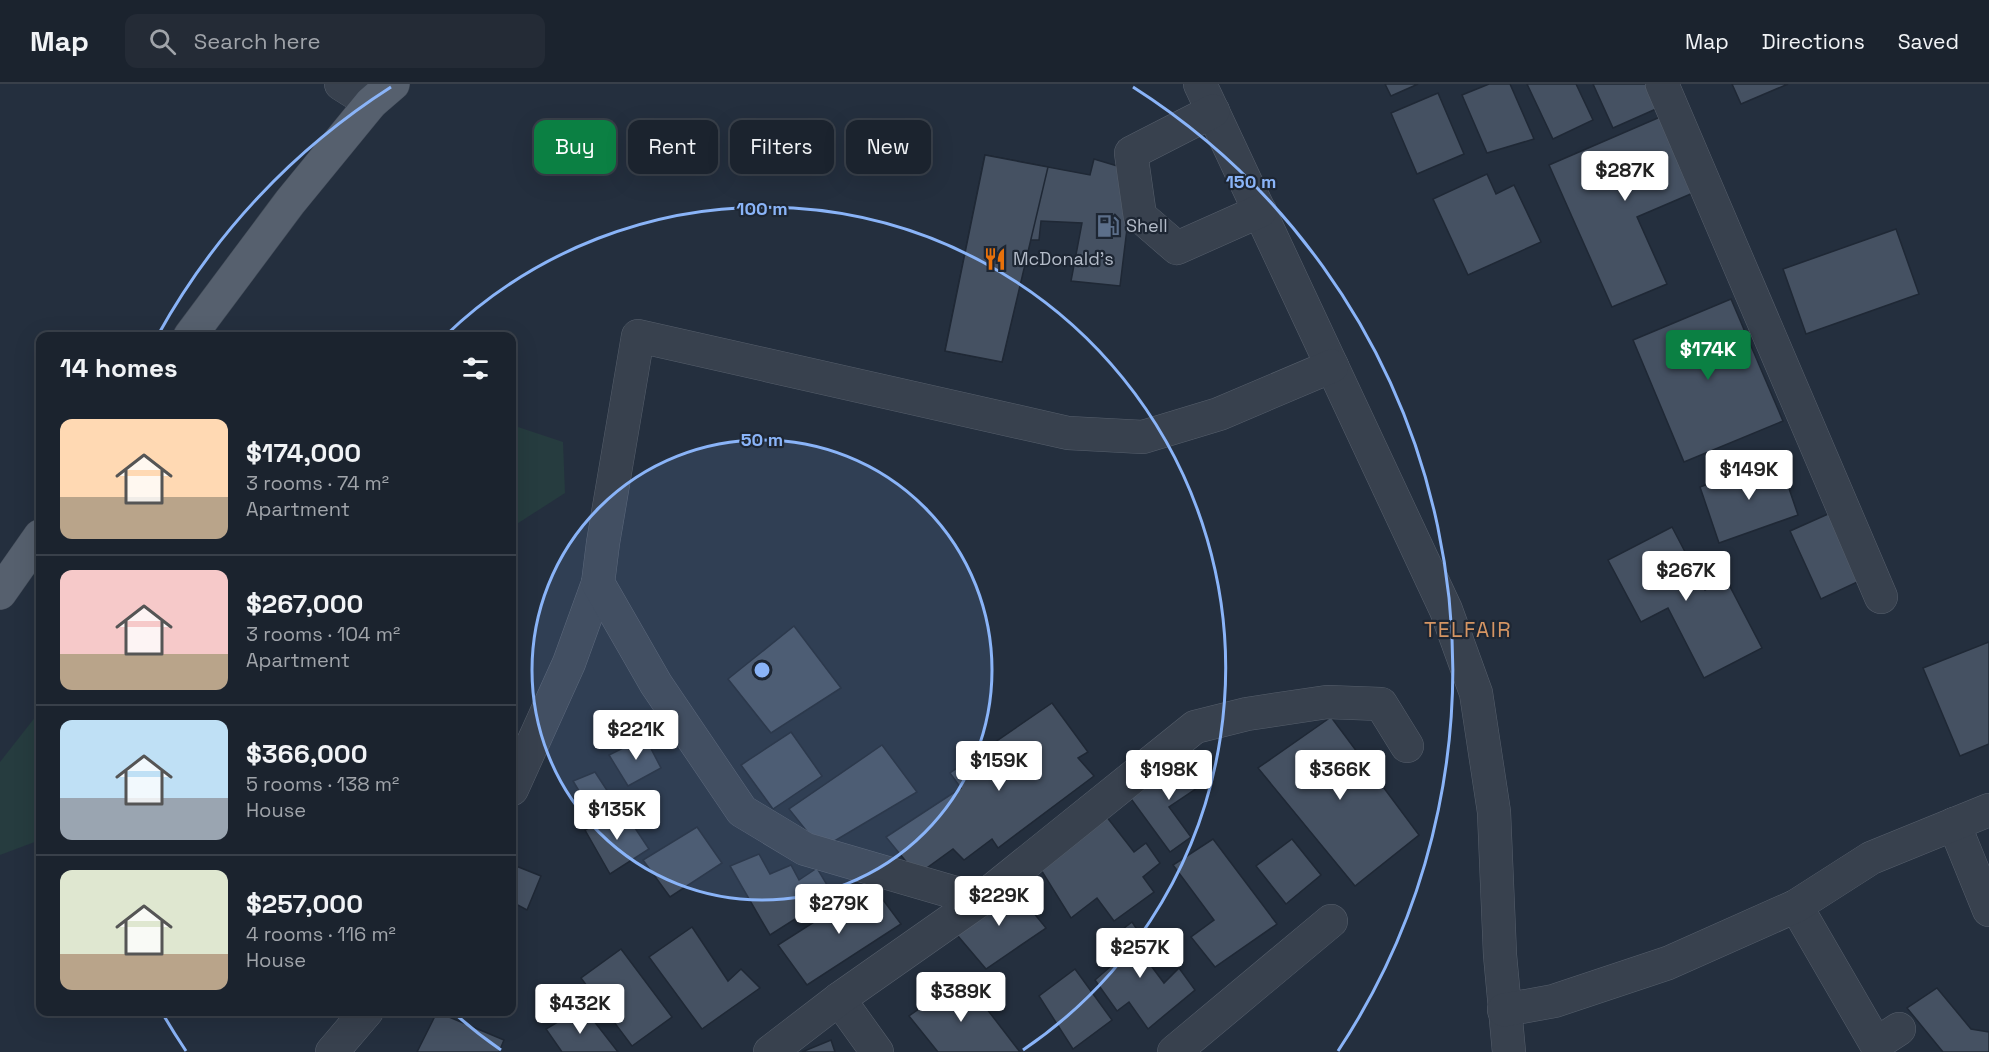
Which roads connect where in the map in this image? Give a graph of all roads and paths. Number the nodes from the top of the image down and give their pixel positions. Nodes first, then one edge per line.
1 (341, 84) edge
2 (1662, 84) edge
3 (382, 94) edge
4 (1207, 98) edge
5 (1260, 212) junction
6 (193, 332) edge
7 (1332, 366) junction
8 (36, 542) edge
9 (598, 583) junction
10 (0, 593) edge
11 (1881, 597) dead end
12 (1407, 746) dead end
13 (516, 780) edge
14 (1989, 810) edge
15 (1954, 824) junction
16 (980, 900) junction
17 (1796, 906) junction
18 (1989, 910) edge
19 (1331, 921) dead end
20 (839, 999) junction
21 (1504, 1010) junction
22 (363, 1016) edge
23 (377, 1016) edge
24 (1879, 1042) edge
25 (332, 1052) edge
26 (351, 1052) edge
27 (770, 1052) edge
28 (877, 1052) edge
29 (1174, 1052) edge
30 (1509, 1052) edge

1 - 3 street
2 - 11 street
3 - 6 main road
4 - 5 street
4 - 5 street
5 - 7 street
7 - 9 street
7 - 21 street
8 - 10 main road
9 - 13 street
9 - 16 street
12 - 16 street
14 - 15 street
15 - 17 street
15 - 18 street
16 - 20 street
17 - 21 street
17 - 24 street
19 - 29 street
20 - 27 street
20 - 28 street
21 - 30 street
22 - 25 street
23 - 26 street

